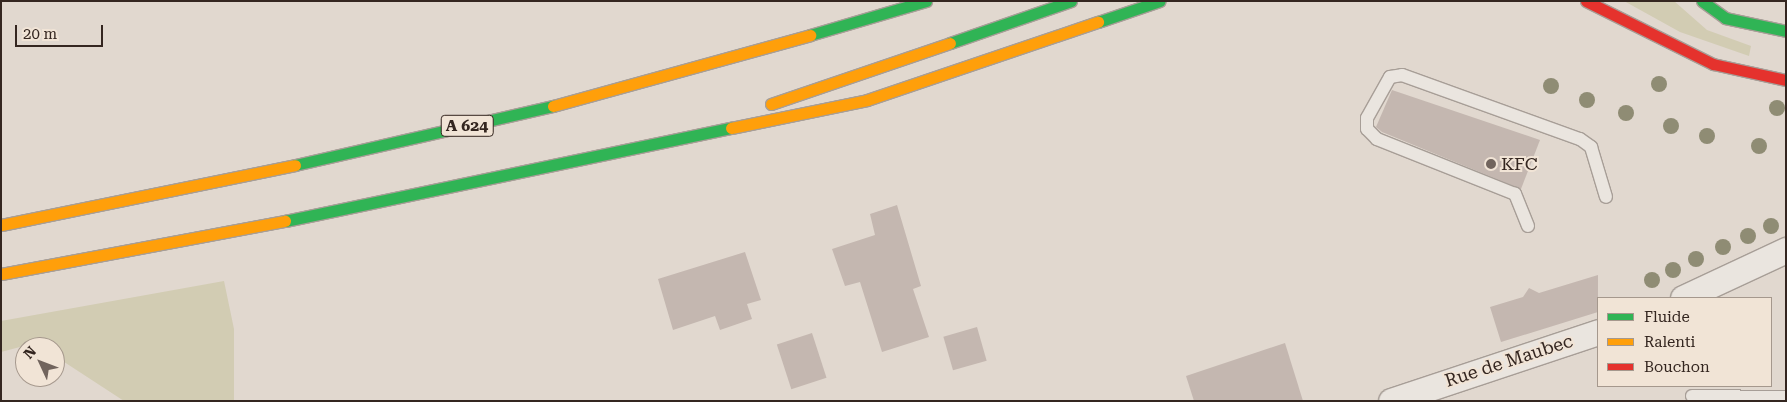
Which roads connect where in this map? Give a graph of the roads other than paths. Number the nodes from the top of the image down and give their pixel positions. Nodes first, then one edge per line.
1 (926, 1) edge
2 (1071, 1) edge
3 (1160, 1) edge
4 (1586, 1) edge
5 (1702, 1) edge
6 (1786, 30) edge
7 (1786, 80) edge
8 (653, 144) junction
9 (1606, 197) dead end
10 (1, 225) edge
11 (1528, 226) dead end
12 (1786, 250) edge
13 (1, 274) edge
14 (1685, 297) edge
15 (1597, 332) edge
16 (1692, 396) dead end
17 (1786, 397) edge
18 (1390, 401) edge

1 - 10 highway, A 624
2 - 8 highway
3 - 8 highway
4 - 7 highway
5 - 6 highway
8 - 13 highway
9 - 11 lane
12 - 14 street
15 - 18 street, Rue de Maubec
16 - 17 lane

